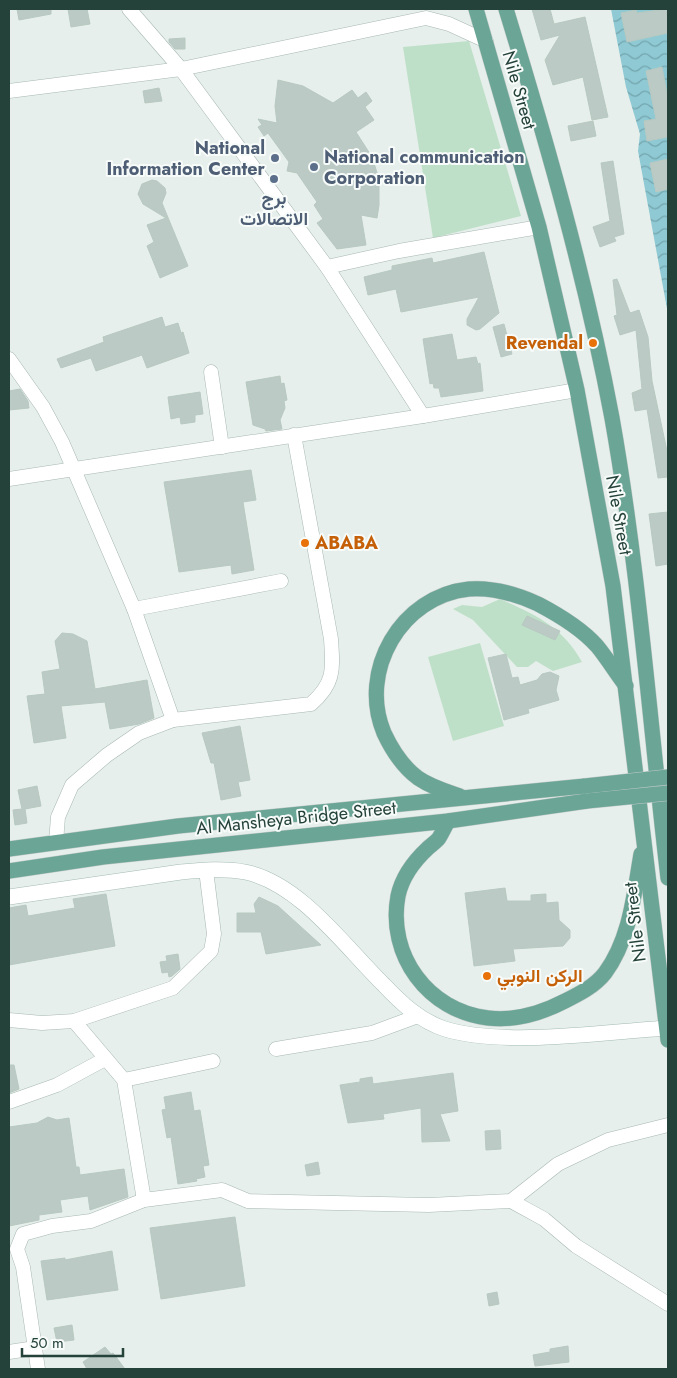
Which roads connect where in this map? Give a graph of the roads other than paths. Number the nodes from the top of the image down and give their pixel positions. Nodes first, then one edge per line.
1 (129, 9) edge
2 (438, 9) edge
3 (476, 9) edge
4 (506, 9) edge
5 (426, 18) junction
6 (486, 41) junction
7 (181, 69) junction
8 (9, 91) edge
9 (539, 227) junction
10 (327, 267) junction
11 (9, 358) edge
12 (211, 372) dead end
13 (577, 390) junction
14 (423, 416) junction
15 (294, 435) junction
16 (222, 446) junction
17 (72, 470) junction
18 (9, 479) edge
19 (281, 582) dead end
20 (134, 609) junction
21 (626, 686) junction
22 (173, 720) junction
23 (668, 777) edge
24 (668, 793) edge
25 (464, 797) junction
26 (448, 822) junction
27 (643, 835) junction
28 (56, 842) junction
29 (9, 849) edge
30 (206, 870) junction
31 (9, 871) edge
32 (668, 878) edge
33 (9, 897) edge
34 (418, 1016) junction
35 (9, 1020) edge
36 (74, 1022) junction
37 (668, 1034) edge
38 (276, 1049) dead end
39 (105, 1060) junction
40 (213, 1061) dead end
41 (124, 1080) junction
42 (9, 1102) edge
43 (668, 1124) edge
44 (144, 1200) junction
45 (511, 1201) junction
46 (13, 1251) edge
47 (668, 1304) edge
48 (34, 1348) junction
49 (9, 1352) edge
50 (38, 1369) edge

1 - 7 street
2 - 5 street
3 - 6 main road, Nile Street
4 - 32 main road, Nile Street
5 - 6 street
5 - 7 street
6 - 9 main road, Nile Street
7 - 8 street
7 - 10 street
9 - 10 street
9 - 13 main road, Nile Street
10 - 14 street
11 - 17 street
12 - 16 street
13 - 14 street
13 - 21 main road, Nile Street
14 - 15 street
15 - 16 street
15 - 22 street
16 - 17 street
17 - 18 street
17 - 20 street
19 - 20 street
20 - 22 street
21 - 25 main road
21 - 27 main road, Nile Street
22 - 28 street
23 - 25 main road, Al Mansheya Bridge Street, bridge
24 - 26 main road, Al Mansheya Bridge Street, bridge
25 - 28 main road, Al Mansheya Bridge Street
26 - 27 main road
26 - 31 main road, Al Mansheya Bridge Street
27 - 37 main road, Nile Street
28 - 29 main road, Al Mansheya Bridge Street
30 - 33 street
30 - 34 street
30 - 36 street
34 - 37 street
34 - 38 street
35 - 36 street
36 - 39 street
39 - 41 street
39 - 42 street
40 - 41 street
41 - 44 street
43 - 45 street
44 - 45 street
44 - 46 street
45 - 47 street
46 - 48 street
48 - 49 street
48 - 50 street

